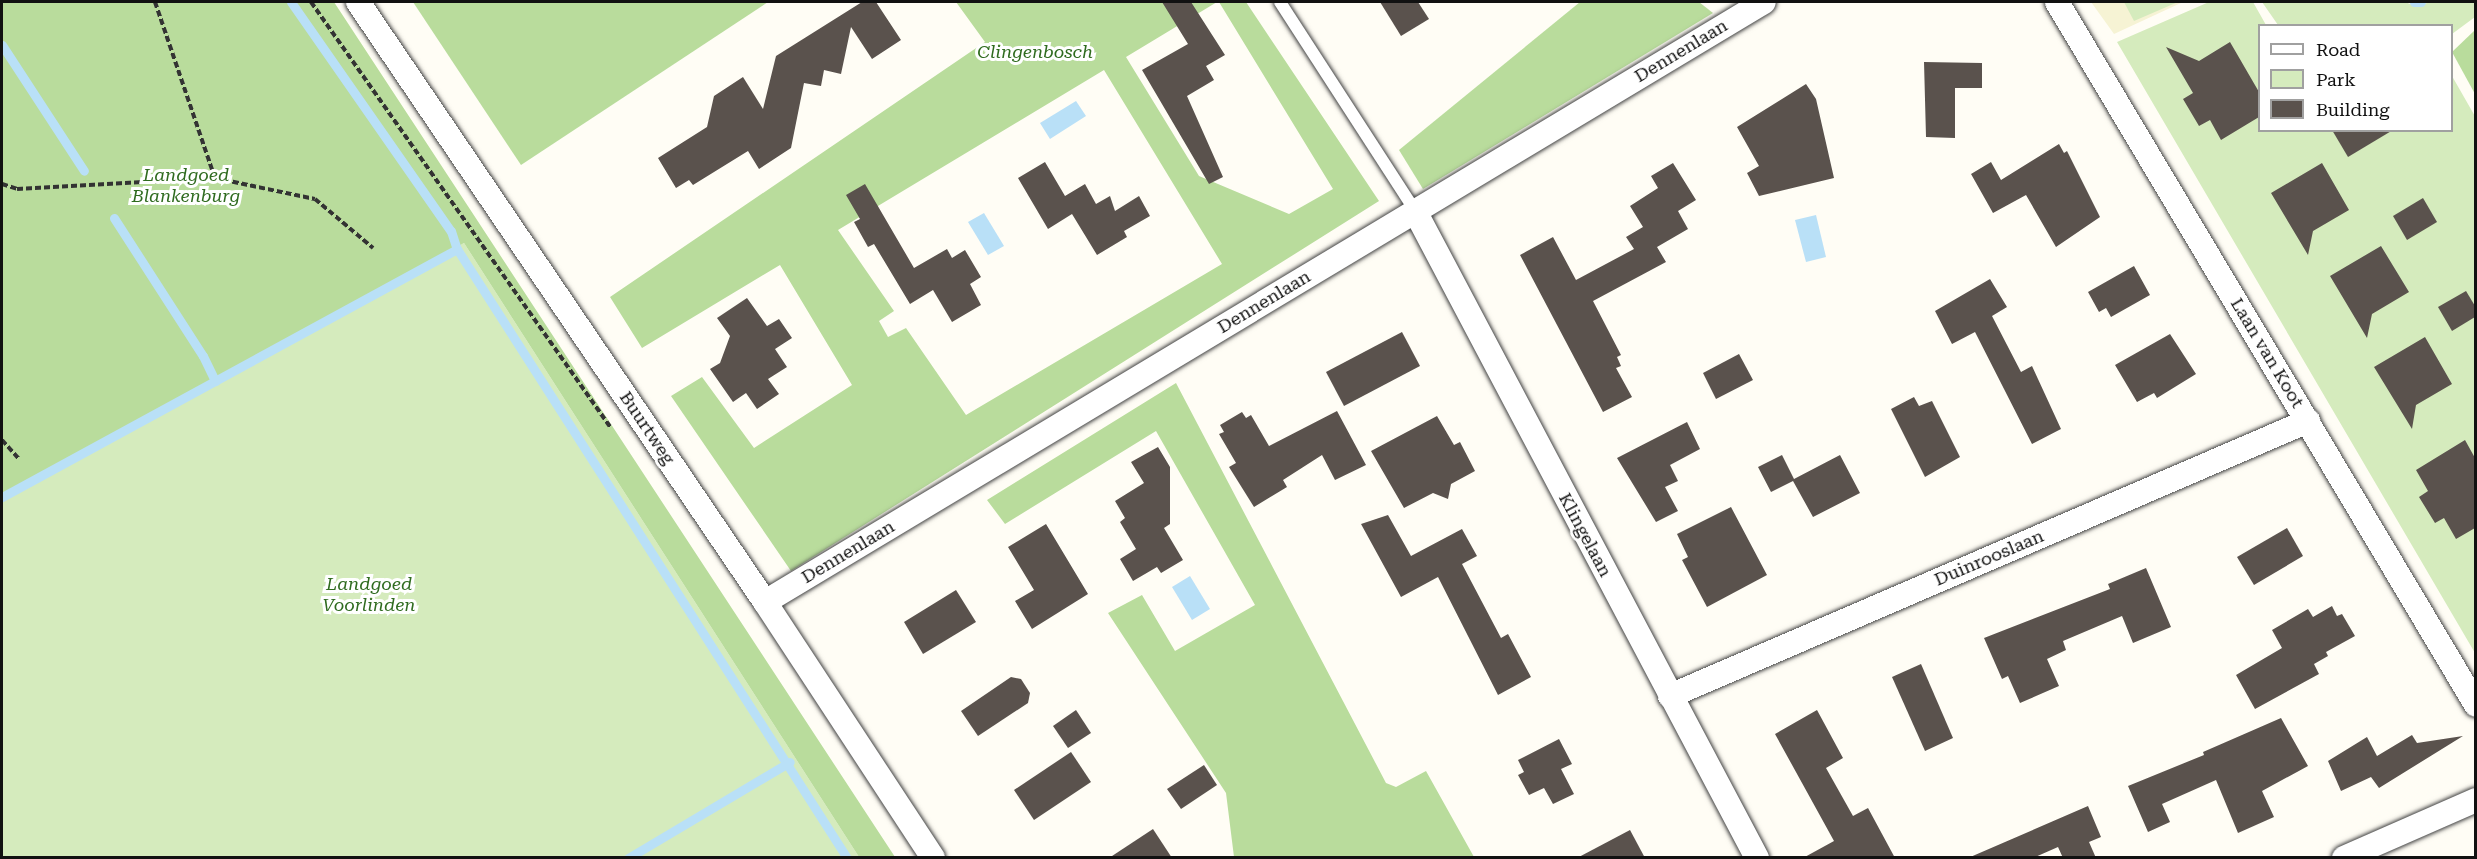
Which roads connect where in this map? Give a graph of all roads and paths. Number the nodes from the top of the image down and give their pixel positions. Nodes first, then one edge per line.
1 (154, 2) edge
2 (311, 2) edge
3 (358, 2) edge
4 (1280, 2) edge
5 (1764, 2) edge
6 (2057, 2) edge
7 (215, 178) junction
8 (2, 184) edge
9 (1415, 211) junction
10 (374, 248) dead end
11 (2308, 420) junction
12 (613, 430) dead end
13 (2, 440) edge
14 (19, 459) dead end
15 (765, 602) junction
16 (1670, 696) junction
17 (2475, 705) edge
18 (2475, 800) edge
19 (933, 858) edge
20 (1757, 858) edge
21 (2344, 858) edge

1 - 7 path
2 - 12 path
3 - 15 street, Buurtweg
4 - 9 lane
5 - 9 street, Dennenlaan
6 - 11 street, Laan van Koot
7 - 8 path
7 - 10 path
9 - 15 street, Dennenlaan
9 - 16 street, Klingelaan
11 - 16 street, Duinrooslaan
11 - 17 street, Laan van Koot
13 - 14 path
15 - 19 street, Buurtweg
16 - 20 street, Klingelaan
18 - 21 street

